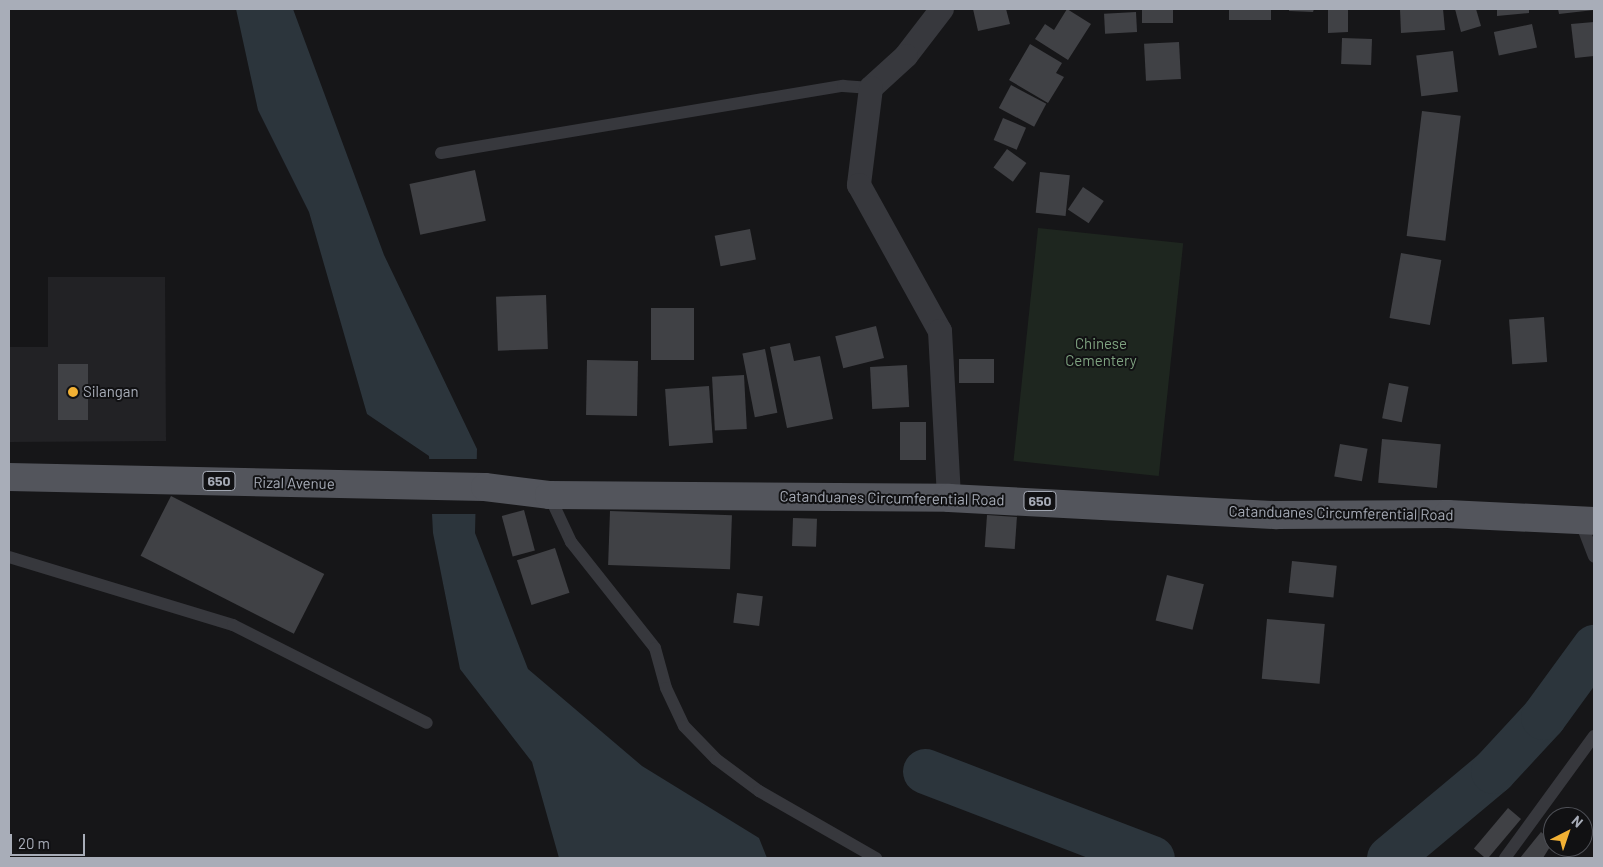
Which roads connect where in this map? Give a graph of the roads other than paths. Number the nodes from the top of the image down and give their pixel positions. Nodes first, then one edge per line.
1 (942, 9) edge
2 (872, 88) junction
3 (441, 153) dead end
4 (9, 477) edge
5 (429, 486) joint
6 (549, 495) junction
7 (949, 498) junction
8 (1587, 521) edge
9 (1594, 556) edge
10 (9, 557) edge
11 (427, 723) dead end
12 (1594, 736) edge
13 (876, 858) edge
14 (1505, 858) edge

1 - 2 street
2 - 3 lane
2 - 7 street
4 - 5 main road, Rizal Avenue / 650
5 - 6 main road, Catanduanes Circumferential Road / 650
6 - 7 main road, Catanduanes Circumferential Road / 650
6 - 13 lane
7 - 8 main road, Catanduanes Circumferential Road / 650
8 - 9 lane
10 - 11 lane
12 - 14 lane

